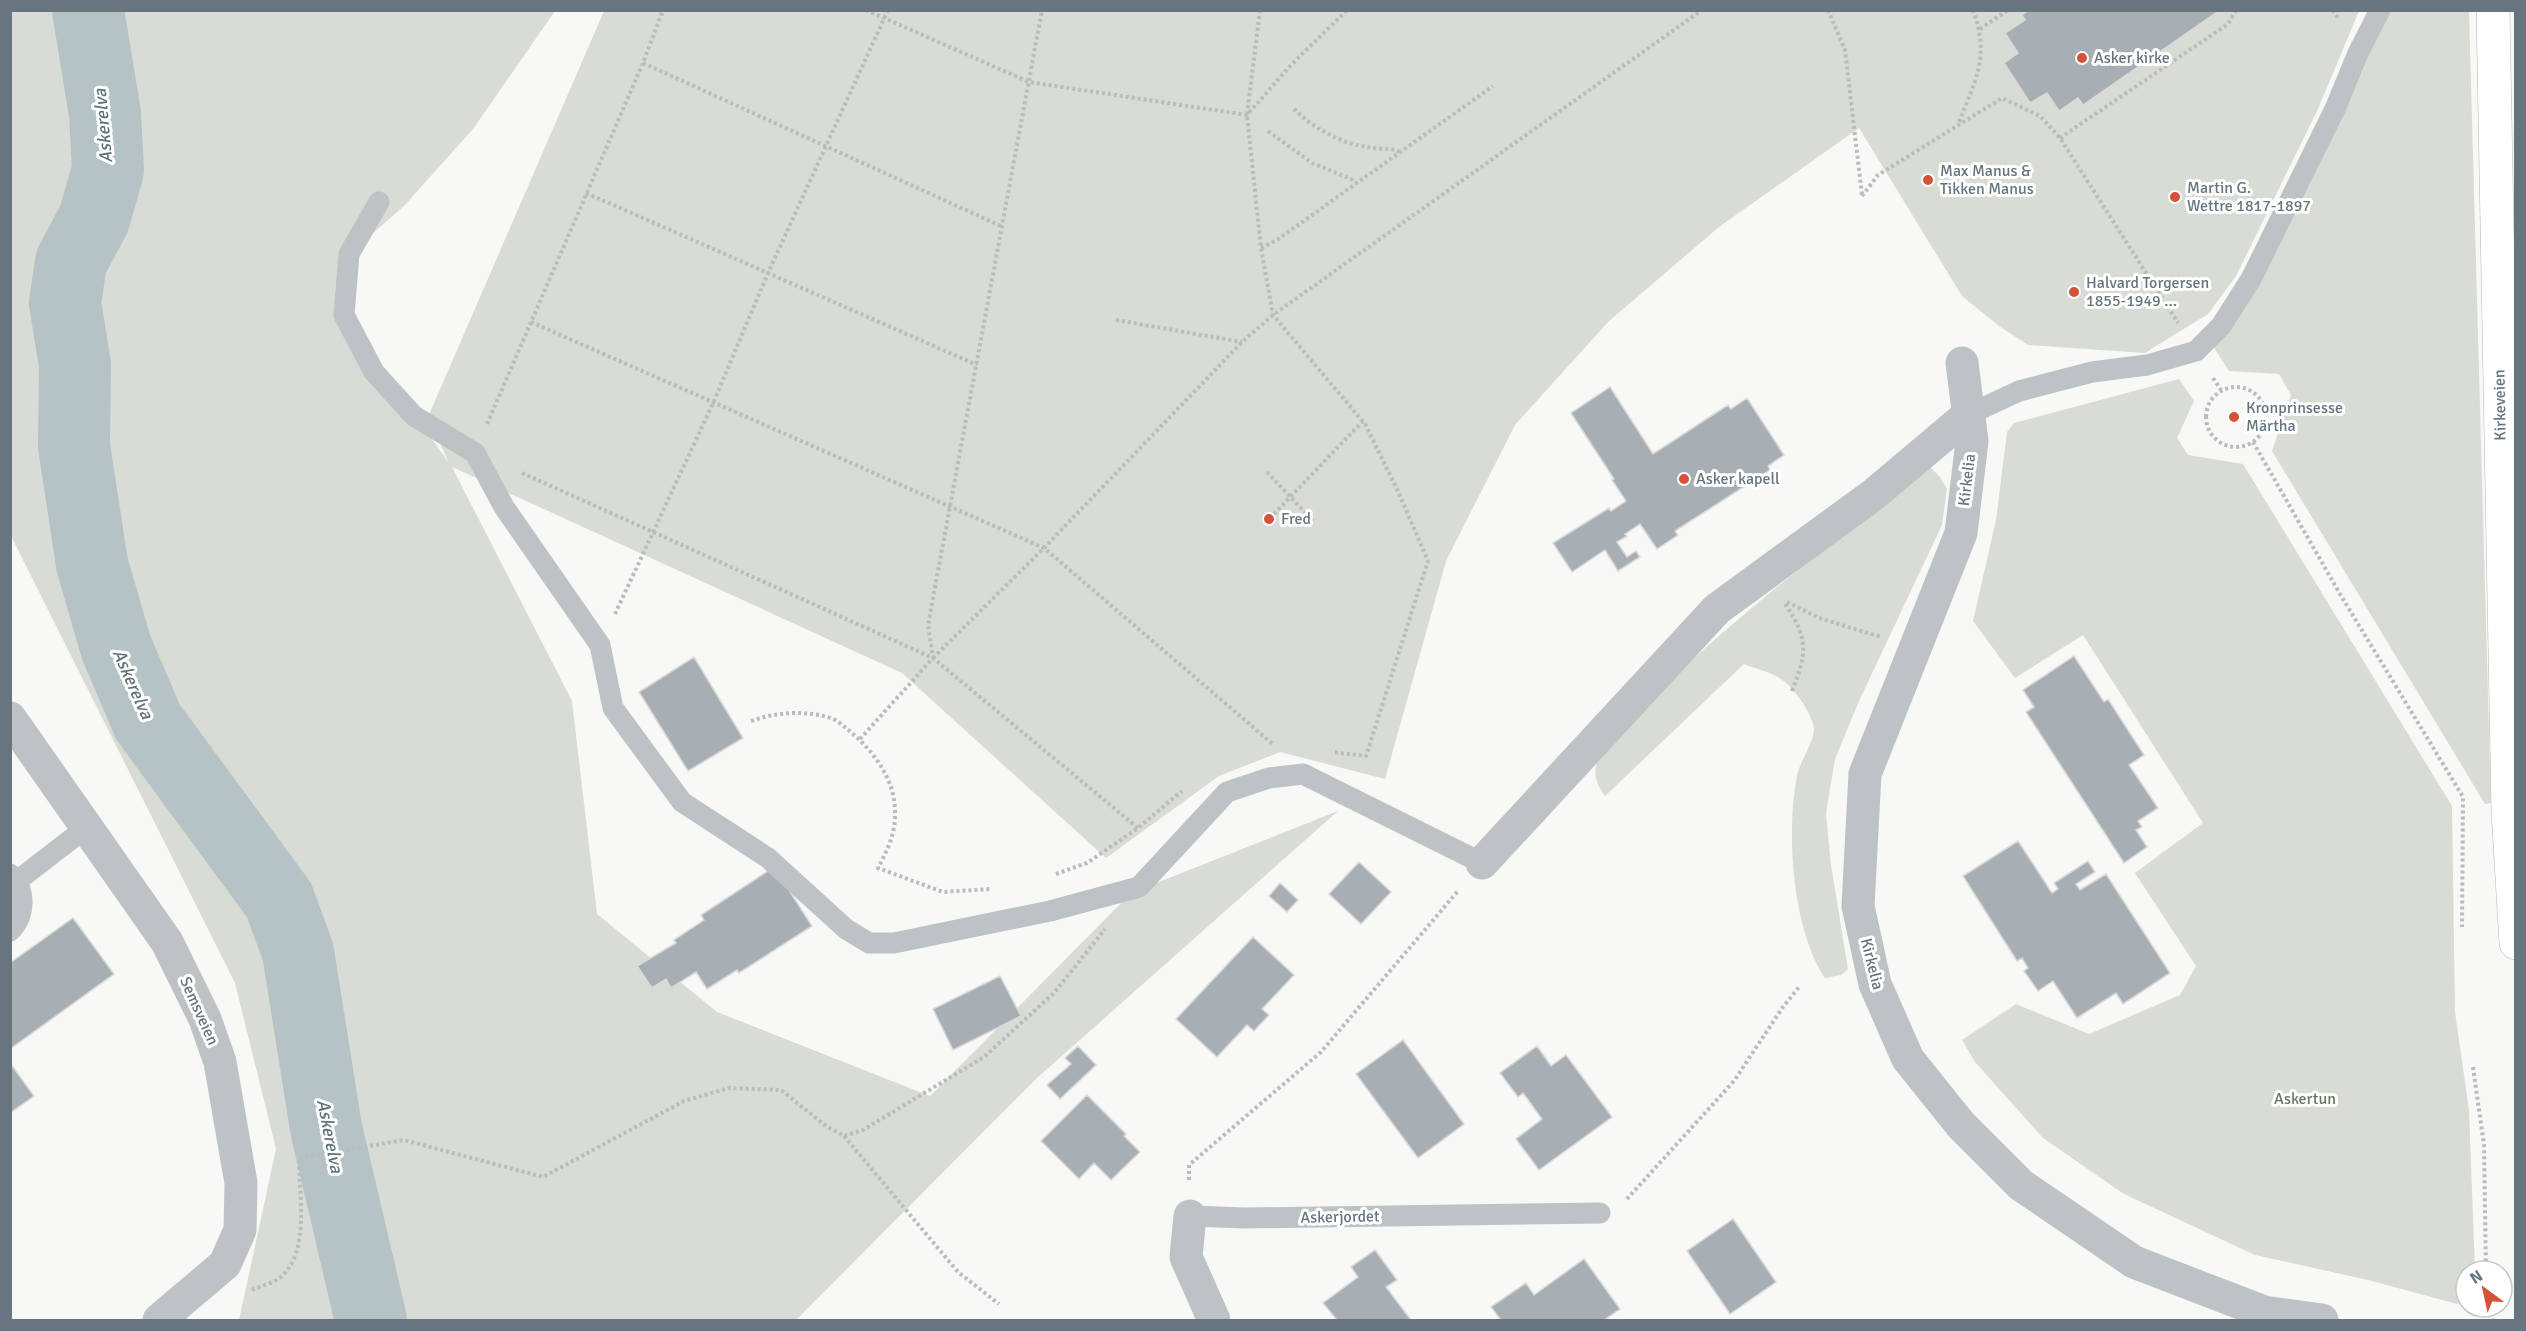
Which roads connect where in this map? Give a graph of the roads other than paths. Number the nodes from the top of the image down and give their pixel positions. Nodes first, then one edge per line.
1 (2380, 10) edge
2 (2493, 10) edge
3 (379, 202) dead end
4 (1962, 363) dead end
5 (1968, 415) junction
6 (10, 718) edge
7 (87, 827) junction
8 (1482, 863) joint
9 (14, 877) edge
10 (10, 931) edge
11 (2516, 944) edge
12 (1600, 1213) road end
13 (1190, 1216) joint
14 (159, 1320) edge
15 (1214, 1320) edge
16 (2322, 1320) edge

1 - 5 lane
2 - 11 main road, Kirkeveien
3 - 8 lane
4 - 5 street, Kirkelia
5 - 8 street, Kirkelia
5 - 16 street, Kirkelia
6 - 7 street, Semsveien
7 - 9 lane
7 - 14 street, Semsveien
9 - 10 lane
12 - 13 lane, Askerjordet
13 - 15 street

